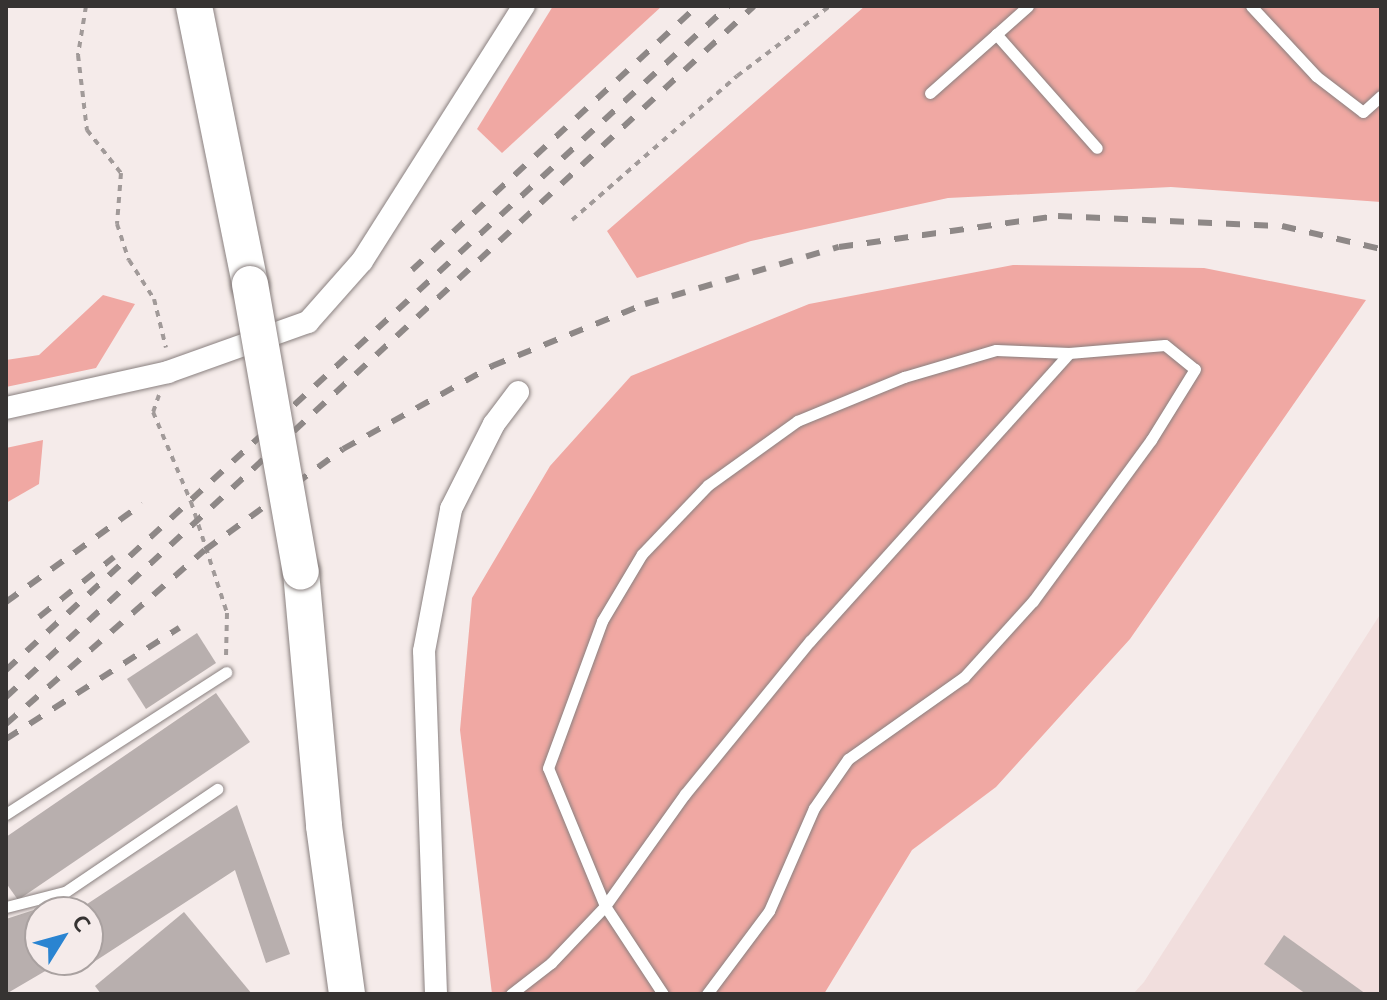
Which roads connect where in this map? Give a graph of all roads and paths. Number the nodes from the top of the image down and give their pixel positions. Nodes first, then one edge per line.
1 (86, 6) edge
2 (194, 6) edge
3 (524, 6) edge
4 (830, 6) edge
5 (1028, 6) edge
6 (1251, 6) edge
7 (996, 34) junction
8 (930, 93) dead end
9 (1381, 96) edge
10 (1097, 148) dead end
11 (572, 220) dead end
12 (1069, 353) junction
13 (168, 372) junction
14 (518, 392) dead end
15 (6, 408) edge
16 (226, 672) joint
17 (217, 789) dead end
18 (6, 814) edge
19 (605, 906) junction
20 (6, 907) edge
21 (347, 994) edge
22 (436, 994) edge
23 (511, 994) edge
24 (663, 994) edge
25 (707, 994) edge

1 - 13 path
2 - 21 main road, bridge
3 - 13 street
4 - 11 path
5 - 7 lane
6 - 9 lane
7 - 8 lane
7 - 10 lane
12 - 19 lane
12 - 19 lane
12 - 25 lane
13 - 15 street
13 - 16 path
14 - 22 street
16 - 18 lane
17 - 20 lane
19 - 23 lane
19 - 24 lane

